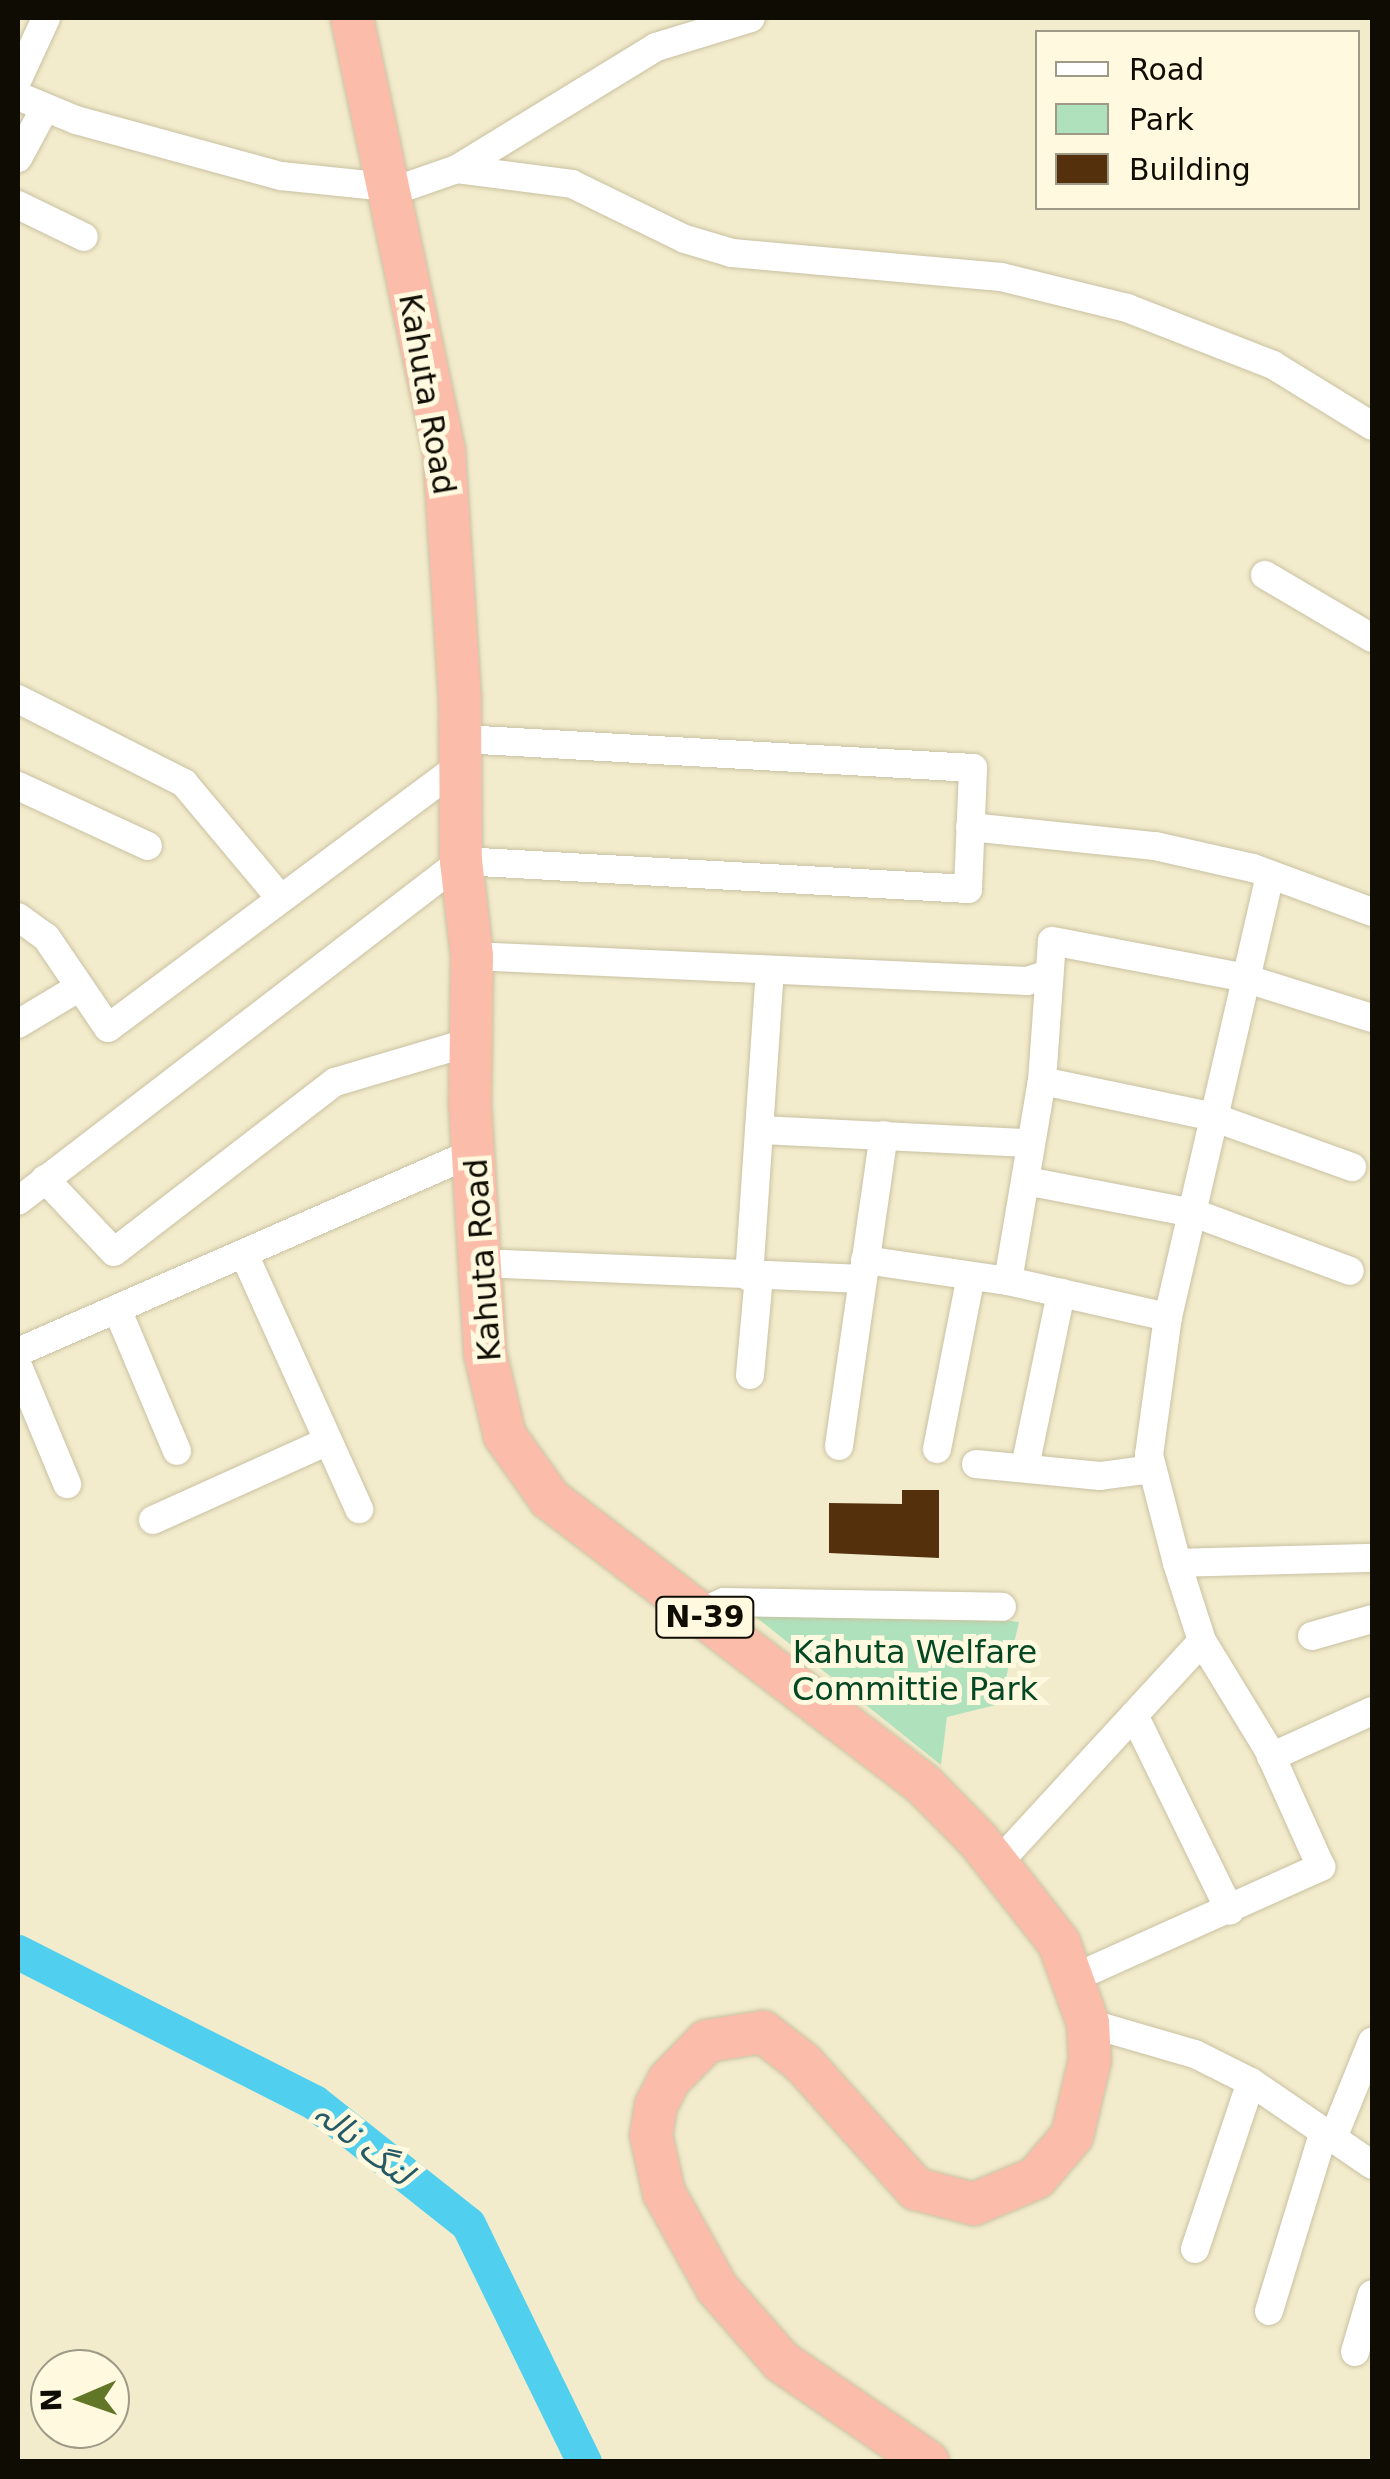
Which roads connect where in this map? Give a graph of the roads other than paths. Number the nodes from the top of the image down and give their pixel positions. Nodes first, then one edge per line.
1 (46, 18) edge
2 (352, 18) edge
3 (751, 18) edge
4 (18, 80) edge
5 (18, 96) edge
6 (45, 108) junction
7 (18, 158) edge
8 (457, 169) junction
9 (387, 190) junction
10 (18, 205) edge
11 (84, 238) dead end
12 (1372, 426) edge
13 (1265, 575) dead end
14 (1372, 638) edge
15 (18, 699) edge
16 (462, 752) junction
17 (18, 786) edge
18 (970, 827) junction
19 (148, 846) dead end
20 (461, 861) junction
21 (1269, 878) junction
22 (280, 898) junction
23 (1372, 912) edge
24 (18, 917) edge
25 (472, 956) junction
26 (770, 971) junction
27 (1045, 975) junction
28 (1241, 977) junction
29 (78, 988) junction
30 (1372, 1018) edge
31 (18, 1024) edge
32 (470, 1042) junction
33 (1042, 1081) junction
34 (1210, 1116) junction
35 (760, 1130) junction
36 (884, 1135) junction
37 (1030, 1143) junction
38 (477, 1151) junction
39 (1352, 1167) dead end
40 (45, 1179) junction
41 (1026, 1181) junction
42 (18, 1201) edge
43 (1194, 1212) junction
44 (244, 1254) junction
45 (482, 1263) junction
46 (863, 1269) junction
47 (1350, 1271) dead end
48 (971, 1276) junction
49 (754, 1277) junction
50 (1008, 1281) junction
51 (1062, 1293) junction
52 (117, 1309) junction
53 (1168, 1317) junction
54 (22, 1347) edge
55 (750, 1375) dead end
56 (328, 1441) junction
57 (839, 1446) dead end
58 (936, 1449) dead end
59 (177, 1451) dead end
60 (976, 1464) dead end
61 (1025, 1467) junction
62 (1152, 1469) junction
63 (66, 1484) dead end
64 (358, 1509) dead end
65 (153, 1520) dead end
66 (1372, 1558) edge
67 (1177, 1563) junction
68 (1002, 1607) dead end
69 (700, 1613) junction
70 (1372, 1619) edge
71 (1312, 1636) dead end
72 (1202, 1641) junction
73 (1372, 1711) edge
74 (1134, 1716) junction
75 (1272, 1757) junction
76 (998, 1863) junction
77 (1230, 1911) junction
78 (1076, 1977) junction
79 (1088, 2023) junction
80 (1372, 2042) edge
81 (1252, 2082) junction
82 (1328, 2134) junction
83 (1369, 2160) edge
84 (1195, 2248) dead end
85 (1372, 2294) edge
86 (1269, 2311) dead end
87 (1355, 2352) dead end
88 (928, 2462) edge

1 - 4 street
2 - 9 highway, Kahuta Road / N-39
3 - 8 street
5 - 6 street
6 - 7 street
6 - 9 street
8 - 9 street
8 - 12 street
9 - 16 highway, Kahuta Road / N-39
10 - 11 street
13 - 14 street
15 - 22 street
16 - 18 street
16 - 20 highway, Kahuta Road / N-39
16 - 22 street
17 - 19 street
18 - 20 street
18 - 21 street
20 - 25 highway, Kahuta Road / N-39
20 - 40 street
21 - 23 street
21 - 28 street
22 - 29 street
24 - 29 street
25 - 26 street
25 - 32 highway, Kahuta Road / N-39
26 - 27 street
26 - 35 street
27 - 28 street
27 - 33 street
28 - 30 street
28 - 34 street
29 - 31 street
32 - 38 highway, Kahuta Road / N-39
32 - 40 street
33 - 34 street
33 - 37 street
34 - 39 street
34 - 43 street
35 - 36 street
35 - 49 street
36 - 37 street
36 - 46 street
37 - 41 street
38 - 44 street
38 - 45 highway, Kahuta Road / N-39
40 - 42 street
41 - 43 street
41 - 50 street
43 - 47 street
43 - 53 street
44 - 52 street
44 - 56 street
45 - 49 street
45 - 69 highway, Kahuta Road / N-39
46 - 48 street
46 - 49 street
46 - 57 street
48 - 50 street
48 - 58 street
49 - 55 street
50 - 51 street
51 - 53 street
51 - 61 street
52 - 54 street
52 - 59 street
53 - 62 street
54 - 63 street
56 - 64 street
56 - 65 street
60 - 61 street
61 - 62 street
62 - 67 street
66 - 67 street
67 - 72 street
68 - 69 street
69 - 76 highway, Kahuta Road / N-39
70 - 71 street
72 - 74 street
72 - 75 street
73 - 75 street
74 - 76 street
74 - 77 street
75 - 77 street
76 - 78 highway, Kahuta Road / N-39
77 - 78 street
78 - 79 highway, Kahuta Road / N-39
79 - 81 street
79 - 88 highway, Kahuta Road / N-39
80 - 82 street
81 - 82 street
81 - 84 street
82 - 83 street
82 - 86 street
85 - 87 street

